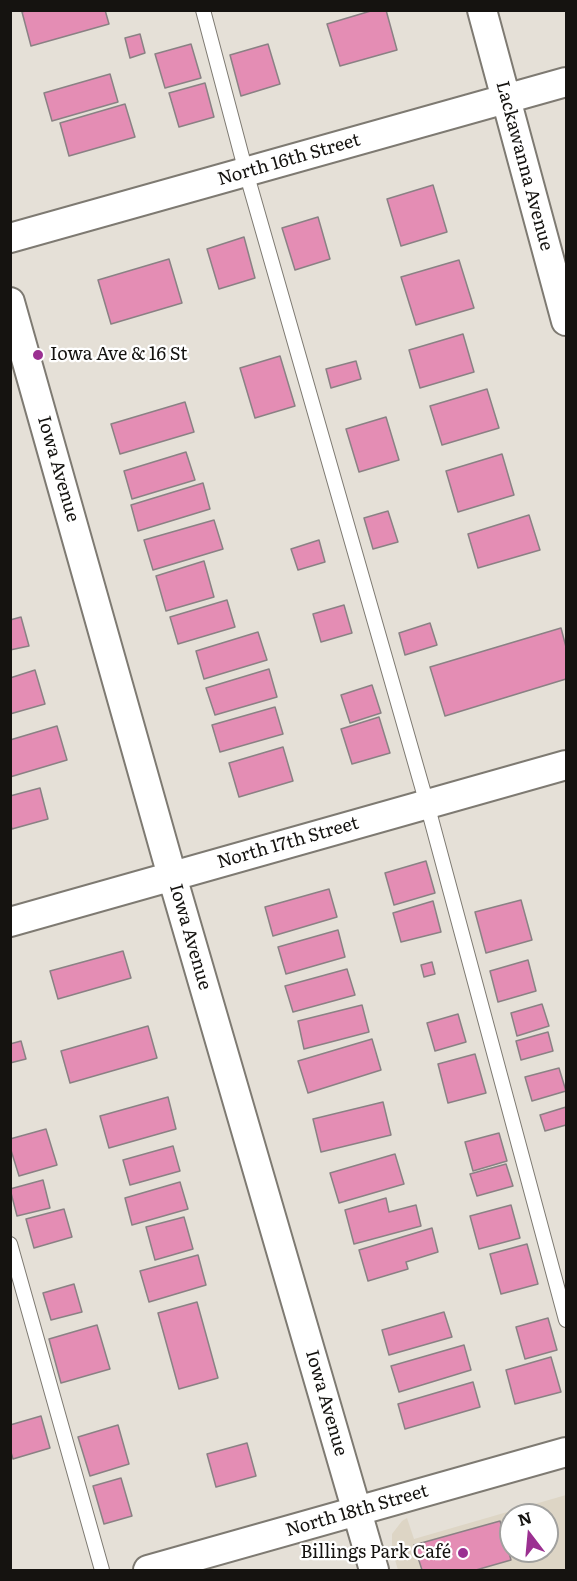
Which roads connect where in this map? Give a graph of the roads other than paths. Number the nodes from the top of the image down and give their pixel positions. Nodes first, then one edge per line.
1 (202, 10) edge
2 (482, 10) edge
3 (567, 82) edge
4 (506, 99) junction
5 (246, 172) junction
6 (10, 238) edge
7 (10, 302) edge
8 (567, 321) edge
9 (567, 765) edge
10 (427, 804) junction
11 (172, 876) junction
12 (10, 922) edge
13 (10, 1244) edge
14 (567, 1320) edge
15 (567, 1452) edge
16 (357, 1511) junction
17 (102, 1570) edge
18 (148, 1570) edge
19 (374, 1570) edge

1 - 5 lane
2 - 4 street, Lackawanna Avenue
3 - 4 street, North 16th Street
4 - 5 street, North 16th Street
4 - 8 street, Lackawanna Avenue
5 - 6 street, North 16th Street
5 - 10 lane
7 - 11 street, Iowa Avenue
9 - 10 street, North 17th Street
10 - 11 street, North 17th Street
10 - 14 lane
11 - 12 street, North 17th Street
11 - 16 street, Iowa Avenue
13 - 17 lane
15 - 16 street, North 18th Street
16 - 18 street, North 18th Street
16 - 19 street, Iowa Avenue

